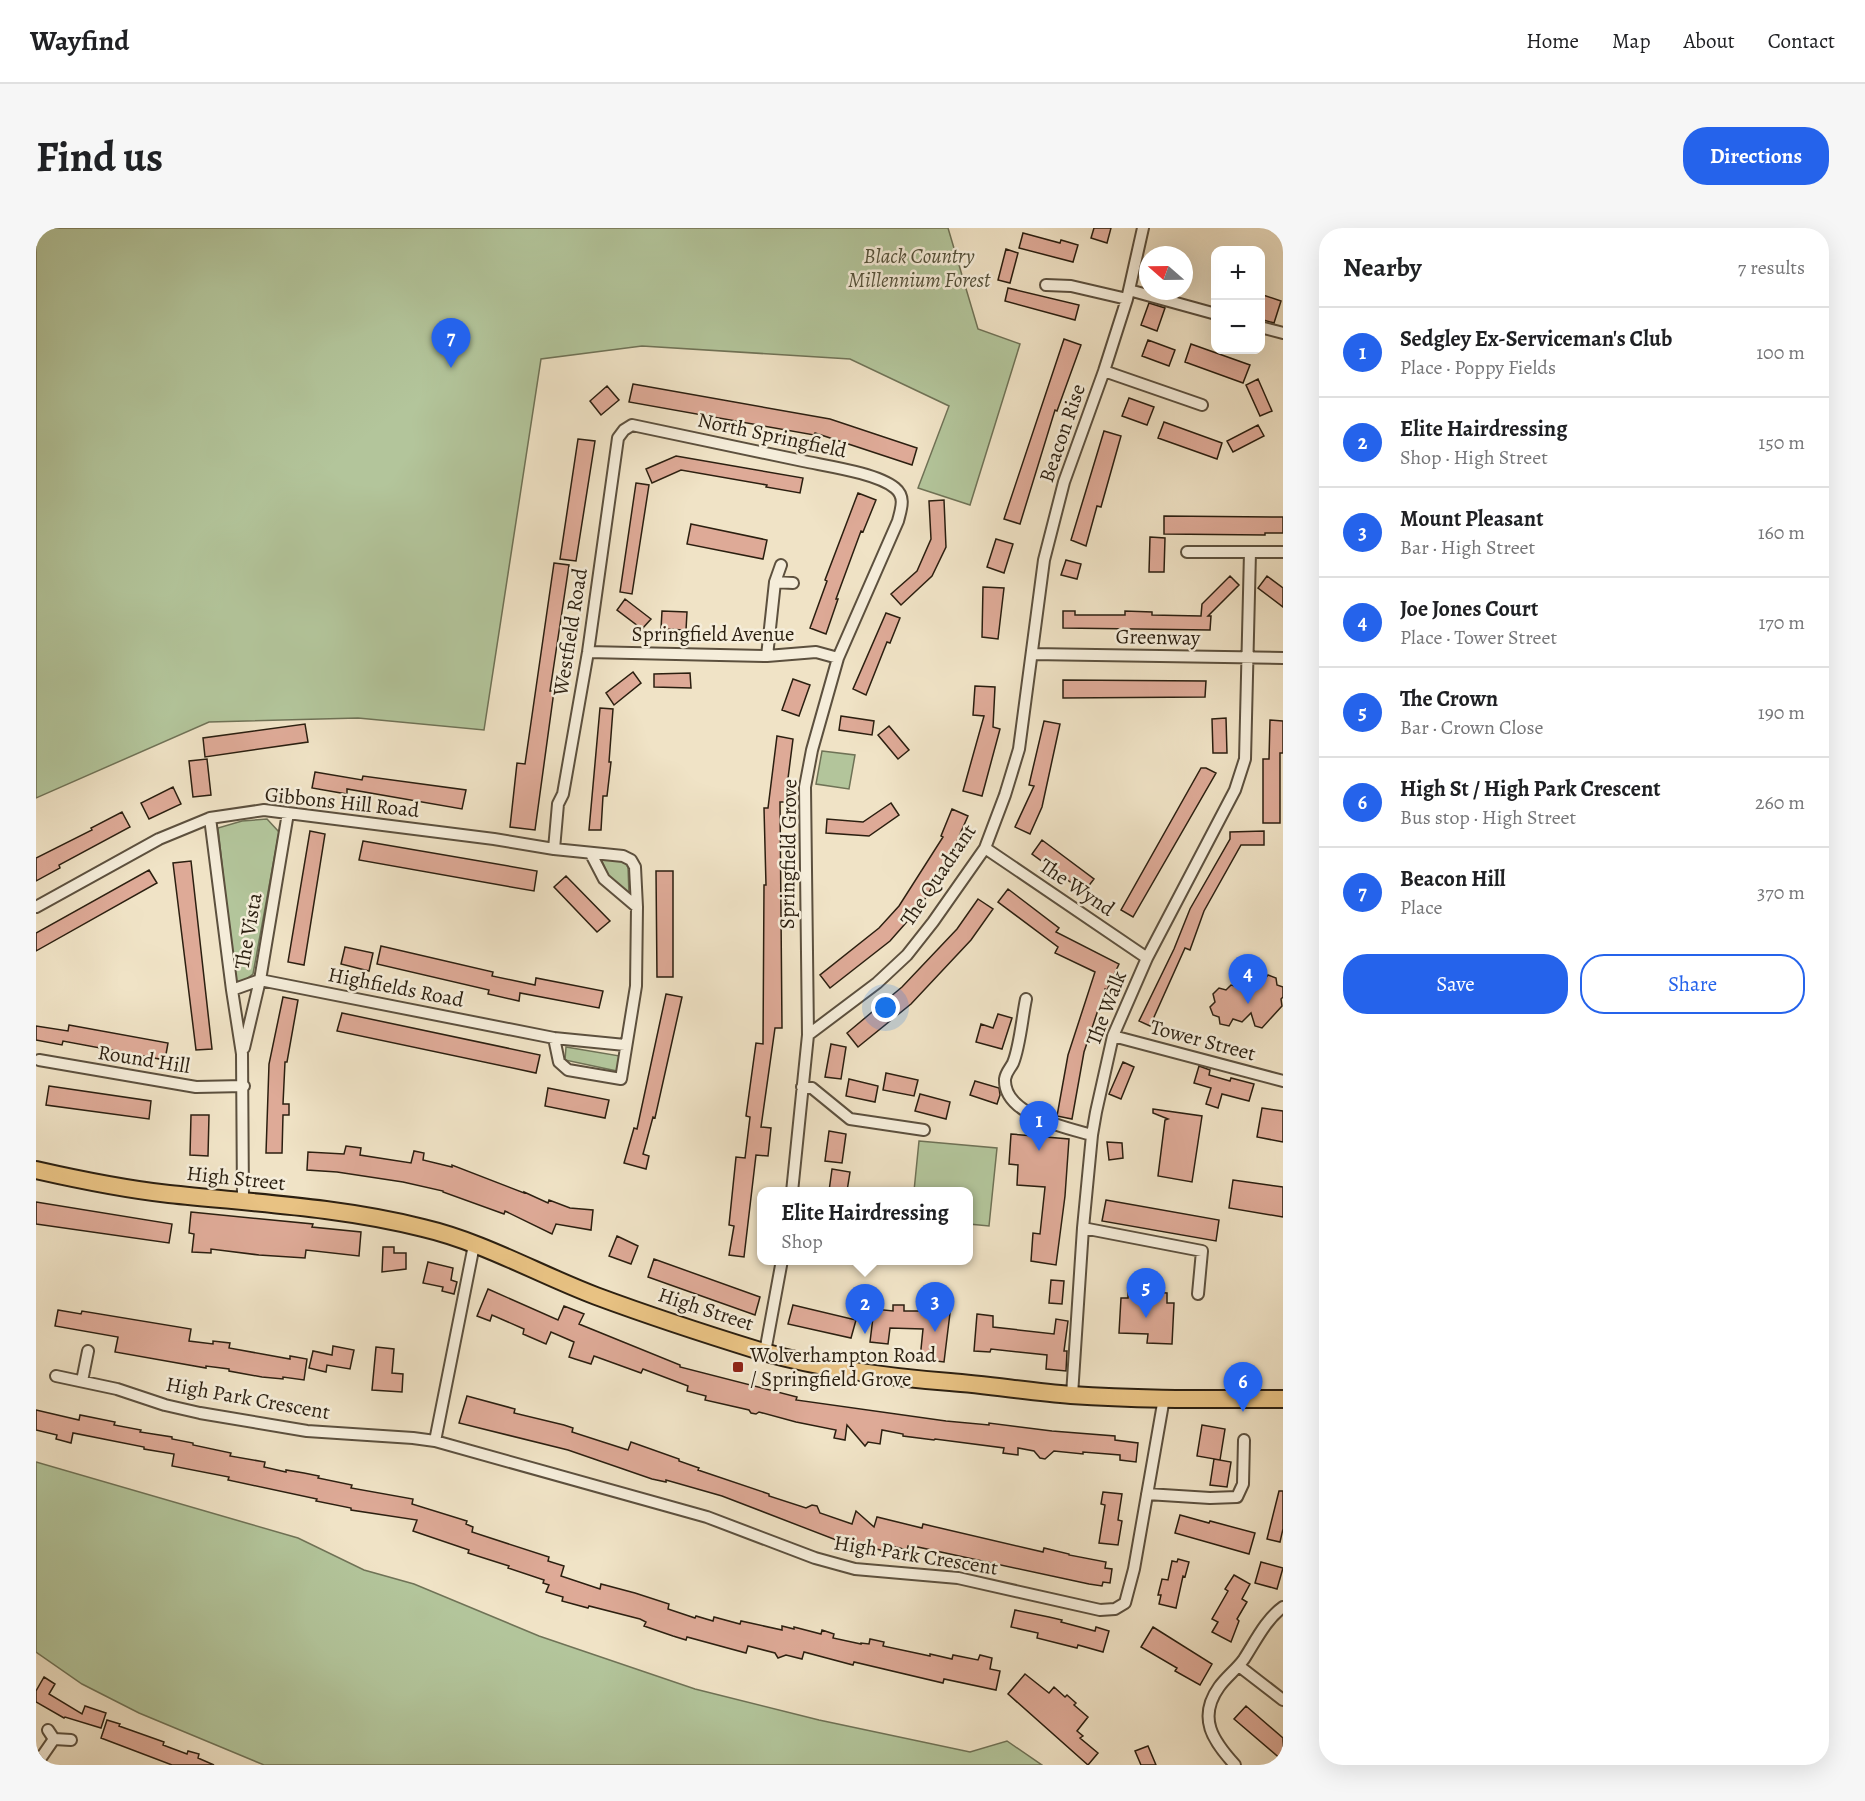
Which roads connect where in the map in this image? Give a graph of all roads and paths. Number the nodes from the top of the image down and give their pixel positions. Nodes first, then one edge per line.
1 (1143, 228) edge
2 (1046, 285) dead end
3 (1128, 294) junction
4 (1211, 313) edge
5 (1265, 328) edge
6 (1283, 333) edge
7 (1104, 370) junction
8 (1202, 405) dead end
9 (632, 425) joint
10 (900, 494) joint
11 (1187, 552) dead end
12 (1250, 552) junction
13 (1283, 552) edge
14 (781, 565) dead end
15 (775, 582) junction
16 (793, 584) dead end
17 (588, 652) junction
18 (1032, 654) junction
19 (767, 656) junction
20 (838, 658) junction
21 (1246, 658) junction
22 (1283, 658) edge
23 (288, 813) junction
24 (210, 818) junction
25 (985, 848) junction
26 (554, 849) junction
27 (591, 854) junction
28 (36, 907) edge
29 (637, 908) junction
30 (1147, 958) junction
31 (260, 980) junction
32 (232, 990) junction
33 (1026, 999) dead end
34 (808, 1035) junction
35 (1113, 1036) junction
36 (554, 1038) junction
37 (625, 1045) junction
38 (242, 1054) junction
39 (39, 1060) dead end
40 (1283, 1081) edge
41 (244, 1086) junction
42 (802, 1087) junction
43 (924, 1130) dead end
44 (1092, 1135) junction
45 (36, 1170) edge
46 (792, 1187) edge
47 (243, 1200) junction
48 (1083, 1228) junction
49 (474, 1245) junction
50 (781, 1265) edge
51 (1198, 1294) dead end
52 (88, 1351) dead end
53 (765, 1352) junction
54 (56, 1376) dead end
55 (82, 1381) junction
56 (1071, 1395) junction
57 (1164, 1398) junction
58 (1283, 1399) edge
59 (1244, 1440) dead end
60 (435, 1442) junction
61 (1147, 1494) junction
62 (1283, 1606) edge
63 (1239, 1666) junction
64 (1283, 1700) edge
65 (71, 1740) dead end
66 (36, 1765) edge
67 (1235, 1765) edge

1 - 3 street, Beacon Rise
2 - 3 street
3 - 4 street
3 - 7 street, Beacon Rise
5 - 6 street
7 - 8 street
7 - 18 street, Beacon Rise
9 - 10 street, North Springfield
9 - 17 street, Westfield Road
10 - 20 street, Springfield Grove
11 - 12 street
12 - 13 street
12 - 21 street, The Walk
14 - 15 street
15 - 16 street
15 - 19 street
17 - 19 street, Springfield Avenue
17 - 26 street, Westfield Road
18 - 21 street, Greenway
18 - 25 street, The Quadrant
19 - 20 street, Springfield Avenue
20 - 34 street, Springfield Grove
21 - 22 street, Greenway
21 - 30 street, The Walk
23 - 24 street, Gibbons Hill Road
23 - 26 street, Gibbons Hill Road
23 - 31 street, The Vista
24 - 28 street, Gibbons Hill Road
24 - 32 street, The Vista
25 - 30 street, The Wynd
25 - 34 street, The Quadrant
26 - 27 street, Gibbons Hill Road
27 - 29 street
27 - 29 street, Gibbons Hill Road
29 - 37 street
30 - 35 street, The Walk
31 - 32 street
31 - 36 street, Highfields Road
31 - 38 street, The Vista
32 - 38 street, The Vista
33 - 44 street
34 - 42 street, Springfield Grove
35 - 40 street, Tower Street
35 - 44 street, The Walk
36 - 37 street, Highfields Road
36 - 37 street
38 - 41 street, The Vista
39 - 41 street, Round Hill
41 - 47 street, The Vista
42 - 43 street
42 - 46 street, Springfield Grove
44 - 48 street, The Walk
45 - 47 main road, High Street
47 - 49 main road, High Street
48 - 51 street
48 - 56 street, The Walk
49 - 53 main road, High Street
49 - 60 street
50 - 53 street
52 - 55 street
53 - 56 main road, High Street
54 - 55 street, High Park Crescent
55 - 60 street, High Park Crescent
56 - 57 main road, High Street
57 - 58 main road, High Street
57 - 61 street, High Park Crescent
59 - 61 street
60 - 61 street, High Park Crescent
62 - 63 street
63 - 64 street
63 - 67 street
65 - 66 street

